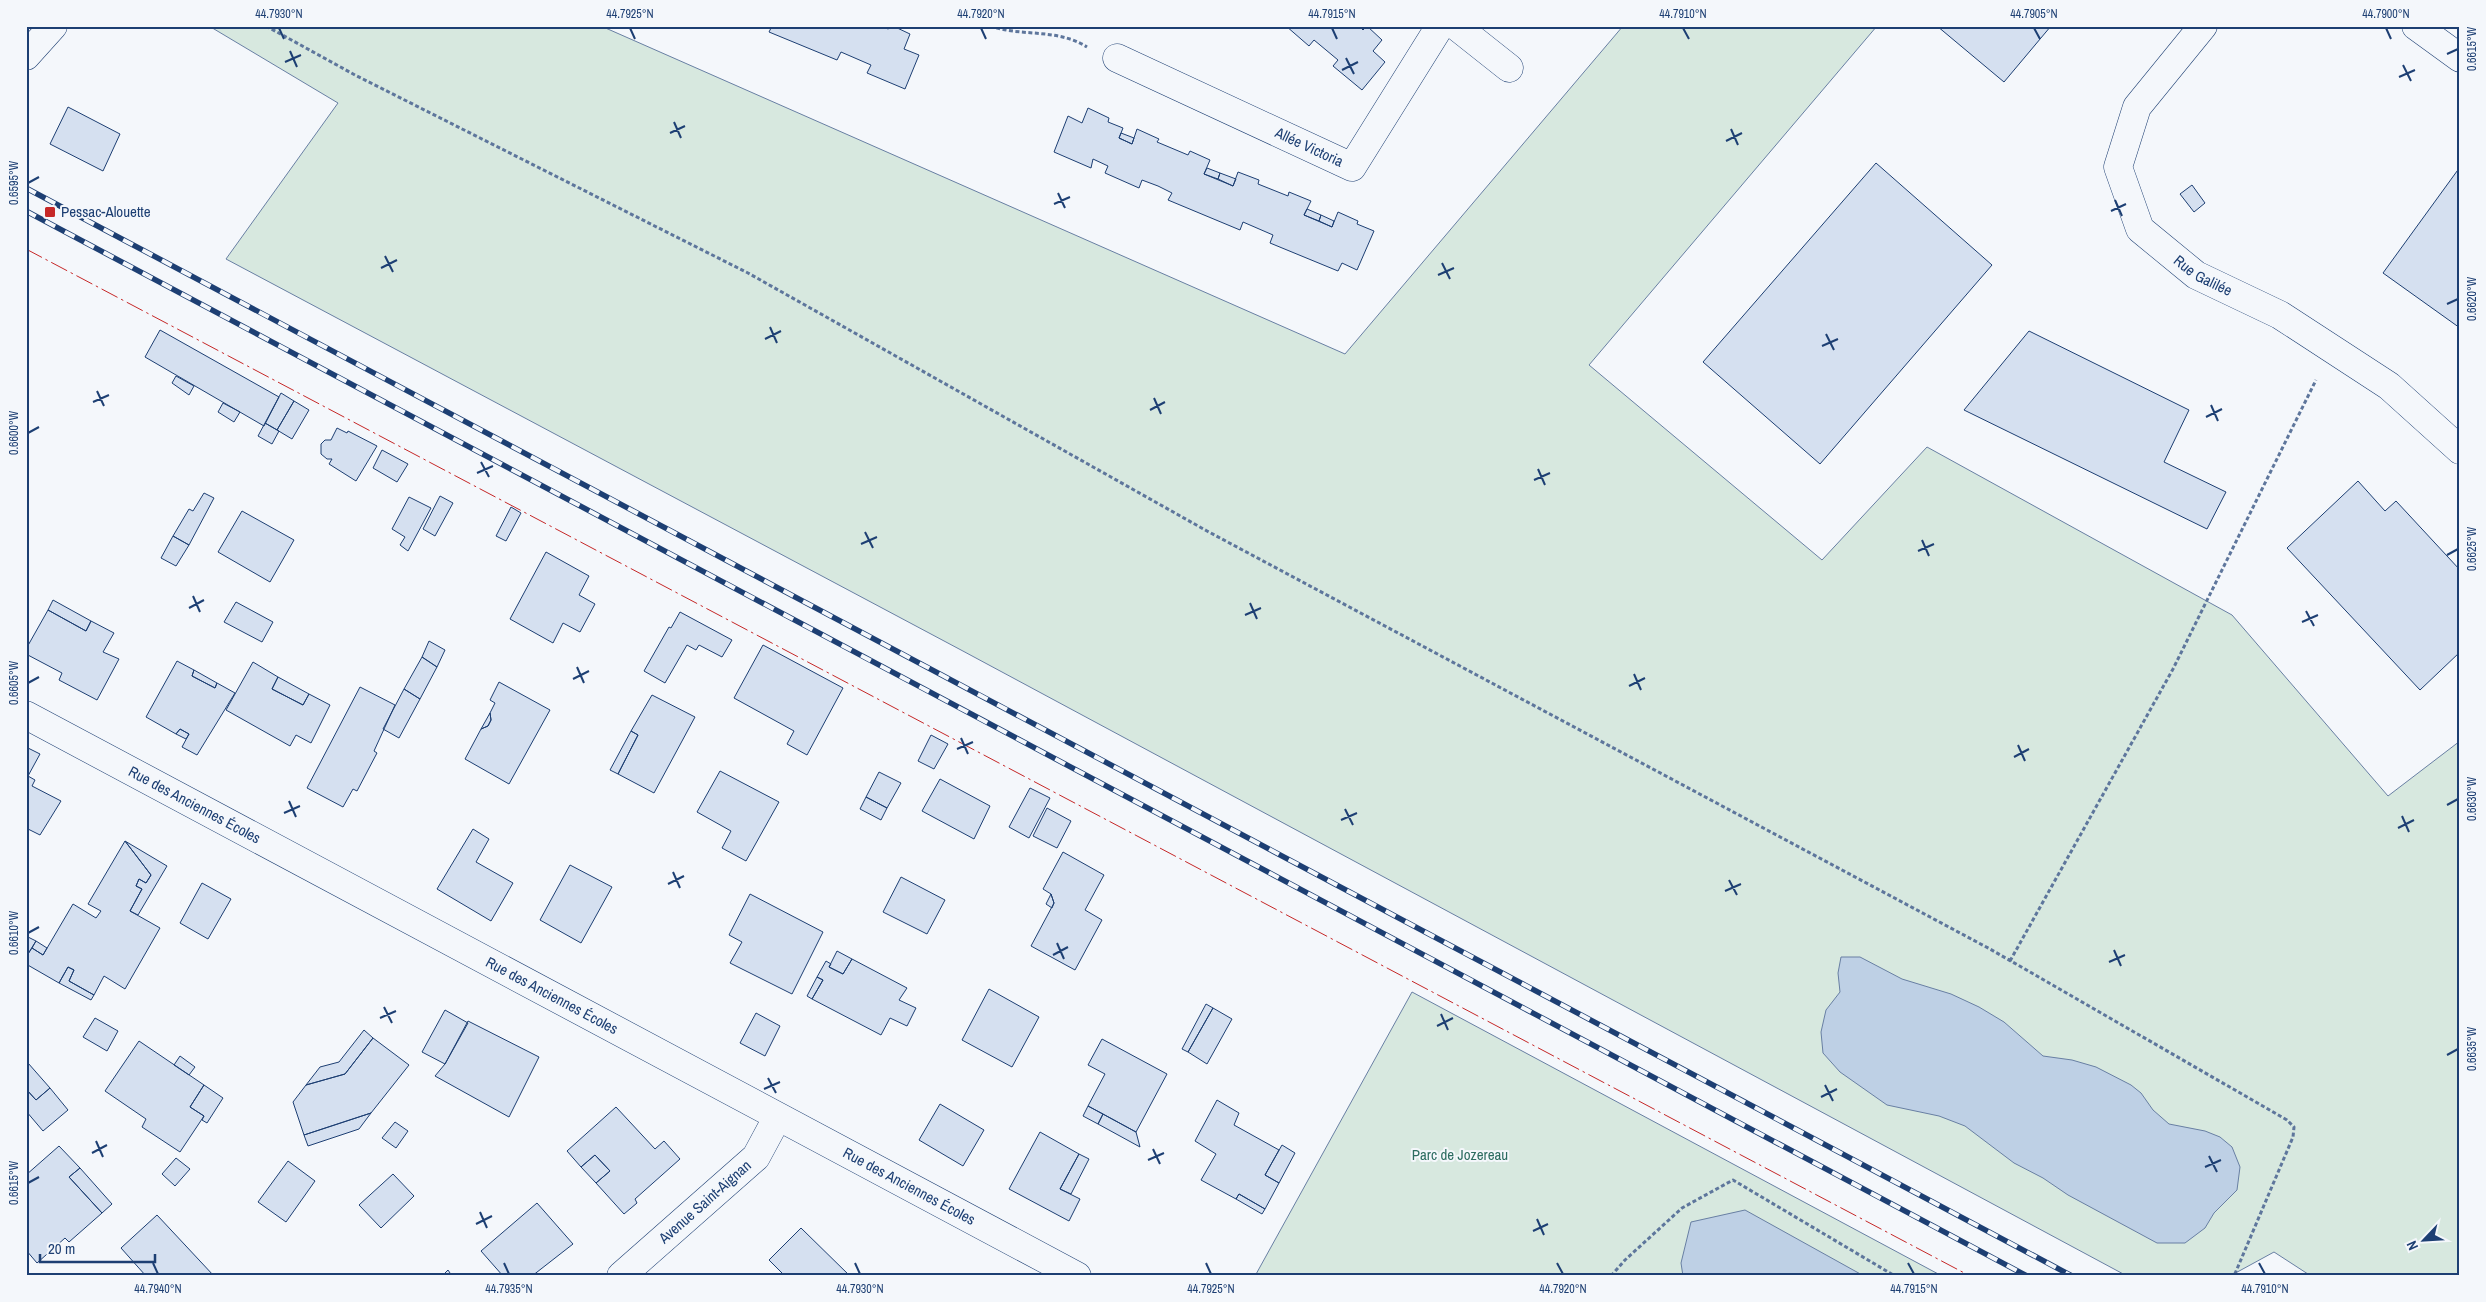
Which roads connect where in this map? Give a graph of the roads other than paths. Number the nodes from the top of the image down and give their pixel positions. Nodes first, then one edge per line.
1 (53, 26) edge
2 (1440, 26) edge
3 (1456, 26) edge
4 (2203, 26) edge
5 (2416, 26) edge
6 (26, 56) edge
7 (1117, 58) road end
8 (2460, 58) edge
9 (1509, 68) dead end
10 (2460, 450) edge
11 (26, 715) edge
12 (777, 1118) junction
13 (621, 1276) edge
14 (1077, 1276) edge

1 - 6 street
2 - 7 street, Allée Victoria
3 - 9 street
4 - 10 street, Rue Galilée
5 - 8 street
11 - 12 street, Rue des Anciennes Écoles
12 - 13 street, Avenue Saint-Aignan
12 - 14 street, Rue des Anciennes Écoles

